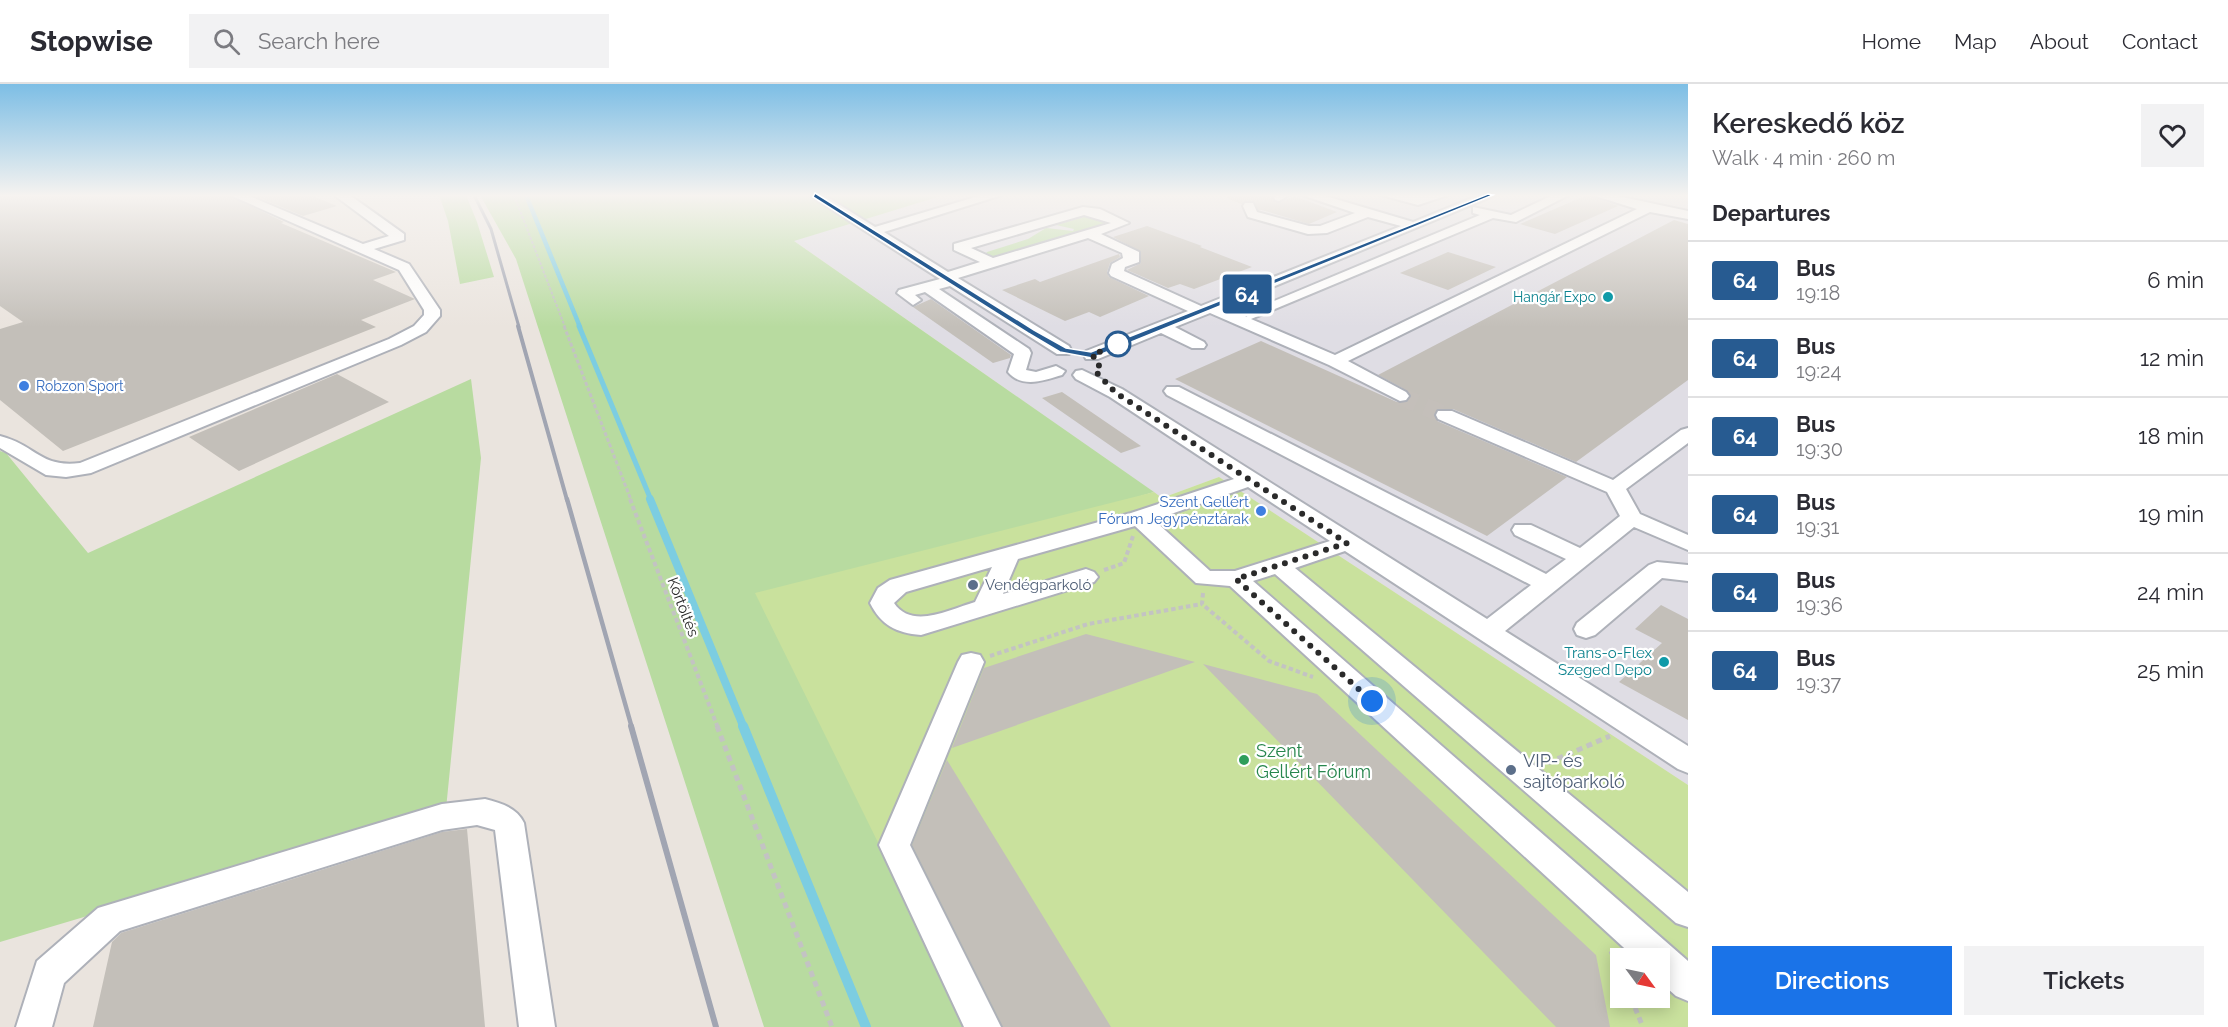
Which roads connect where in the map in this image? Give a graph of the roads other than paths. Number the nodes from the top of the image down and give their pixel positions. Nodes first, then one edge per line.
1 (339, 239) edge
2 (393, 239) edge
3 (887, 239) edge
4 (986, 239) edge
5 (1073, 239) edge
6 (1102, 239) edge
7 (1383, 239) joint
8 (1432, 239) edge
9 (1585, 239) edge
10 (1410, 248) junction
11 (362, 249) junction
12 (992, 263) junction
13 (1301, 272) junction
14 (949, 279) junction
15 (1328, 282) junction
16 (927, 287) junction
17 (913, 300) dead end
18 (1208, 310) junction
19 (1253, 315) dead end
20 (977, 322) junction
21 (1162, 327) junction
22 (956, 328) dead end
23 (1198, 345) dead end
24 (1058, 351) junction
25 (1335, 362) junction
26 (1089, 367) junction
27 (1056, 371) junction
28 (1173, 391) dead end
29 (1400, 396) tunnel mouth
30 (1445, 415) tunnel mouth
31 (1688, 434) edge
32 (0, 442) edge
33 (1250, 480) junction
34 (1615, 488) junction
35 (1138, 518) junction
36 (1632, 518) junction
37 (1523, 530) dead end
38 (1347, 543) junction
39 (1688, 543) edge
40 (1008, 555) junction
41 (1581, 557) junction
42 (1279, 566) junction
43 (1688, 573) edge
44 (1086, 577) road end
45 (1236, 579) junction
46 (1546, 583) junction
47 (986, 606) junction
48 (1586, 629) dead end
49 (1486, 633) junction
50 (971, 662) road end
51 (1688, 761) edge
52 (1688, 912) edge
53 (1688, 984) edge
54 (34, 1027) edge
55 (537, 1027) edge
56 (984, 1027) edge

1 - 11 street
2 - 11 street
3 - 14 street
4 - 12 street
5 - 12 street
6 - 18 street
7 - 10 street
7 - 13 street
8 - 10 street
9 - 25 street
10 - 15 street
11 - 32 street
12 - 14 street
13 - 15 street
13 - 18 street
14 - 16 street
14 - 24 street
15 - 19 street
16 - 17 street
16 - 20 street
18 - 21 street
18 - 25 street
20 - 22 street
20 - 27 street
21 - 23 street
21 - 26 street
24 - 26 street
24 - 27 street
25 - 29 street
26 - 27 street
26 - 33 street
28 - 46 street
30 - 34 street
31 - 34 street
33 - 35 street
33 - 38 street
34 - 36 street
35 - 40 street
35 - 45 street
36 - 39 street
36 - 41 street
37 - 41 street
38 - 42 street
38 - 49 street
40 - 47 street
40 - 47 street
41 - 46 street
42 - 45 street
42 - 52 street
43 - 48 street
44 - 47 street
45 - 53 street
46 - 49 street
49 - 51 street
50 - 56 street
54 - 55 street

